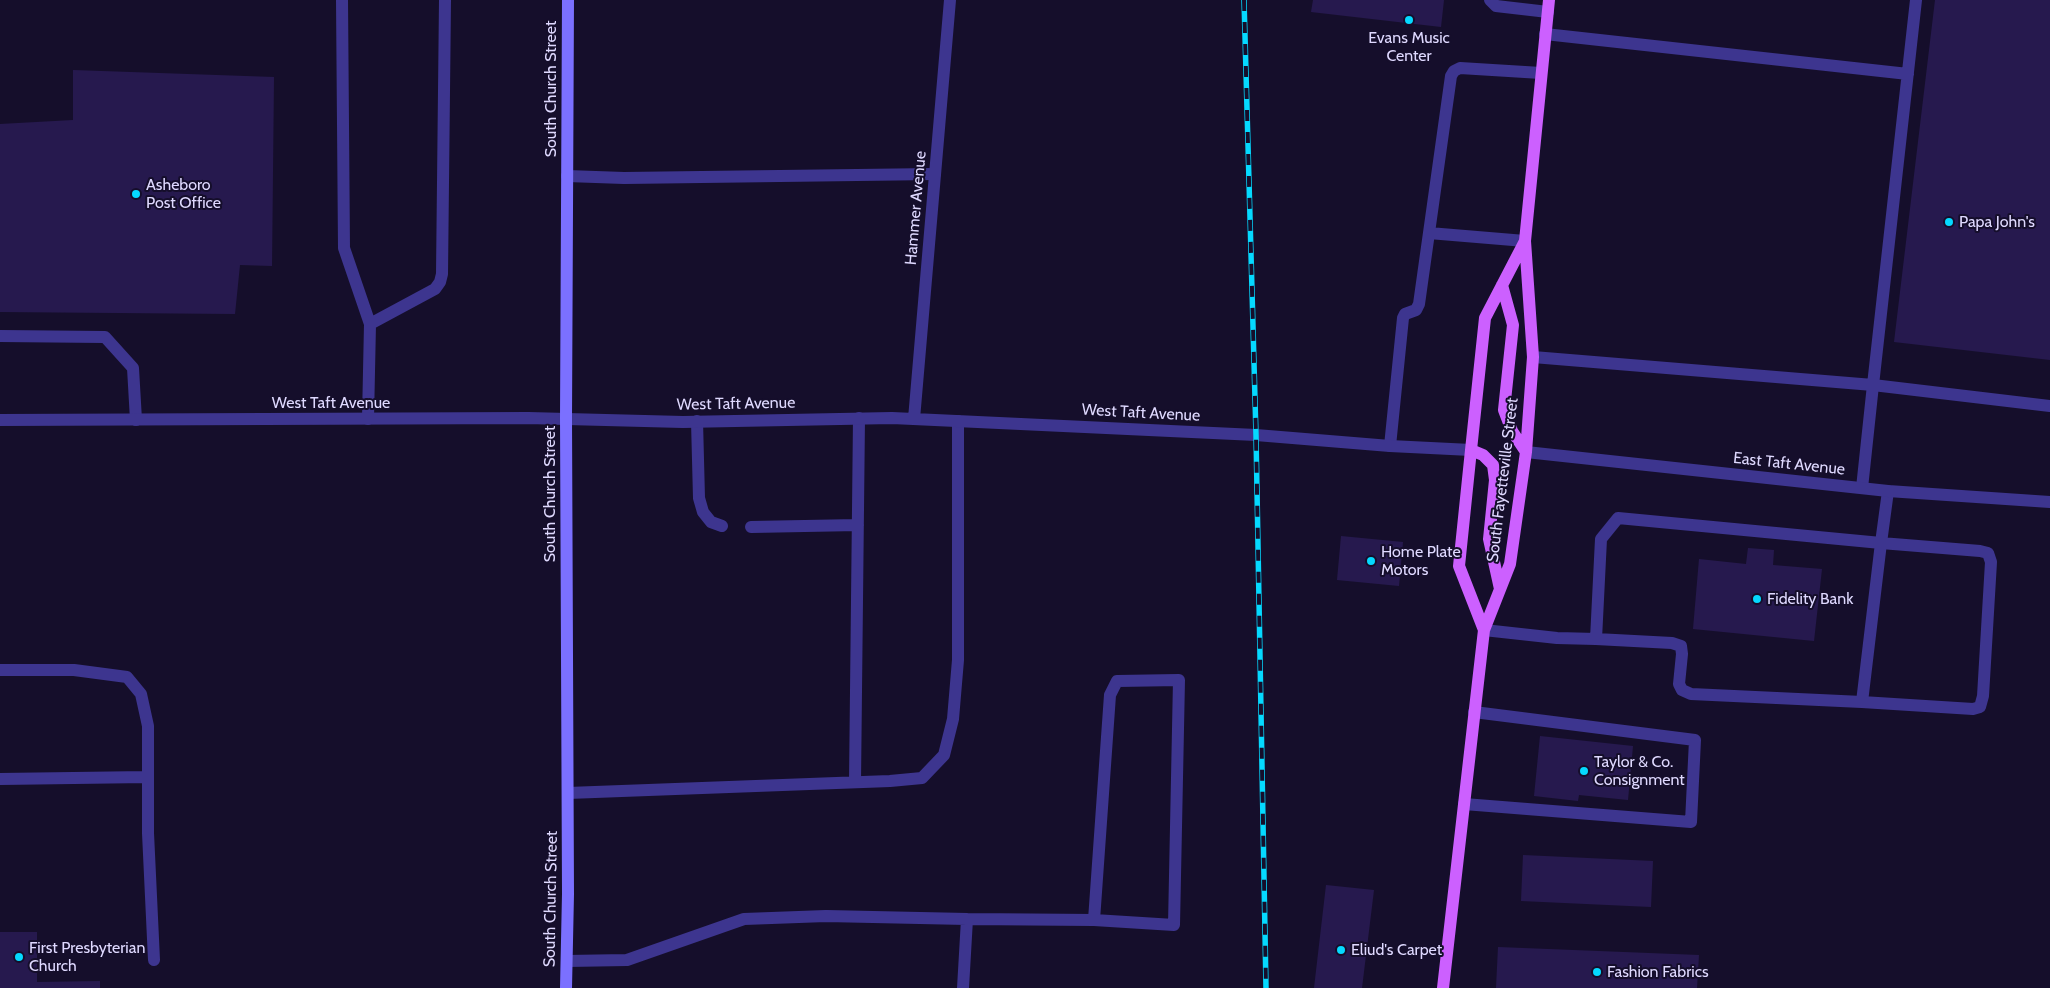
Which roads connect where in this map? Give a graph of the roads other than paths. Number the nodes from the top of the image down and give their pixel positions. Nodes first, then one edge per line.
1 (342, 0) edge
2 (445, 0) edge
3 (568, 0) edge
4 (950, 0) edge
5 (1490, 0) edge
6 (1916, 0) edge
7 (1548, 6) edge
8 (1545, 34) junction
9 (1541, 73) junction
10 (1908, 74) junction
11 (935, 174) junction
12 (567, 176) junction
13 (1429, 233) junction
14 (1525, 241) junction
15 (1502, 285) junction
16 (370, 324) junction
17 (0, 336) edge
18 (1533, 357) junction
19 (1873, 385) junction
20 (2050, 406) edge
21 (566, 418) junction
22 (859, 418) junction
23 (368, 419) junction
24 (914, 419) junction
25 (0, 420) edge
26 (136, 420) junction
27 (958, 421) junction
28 (697, 422) junction
29 (1390, 446) junction
30 (1471, 450) junction
31 (1526, 452) junction
32 (1862, 488) junction
33 (1888, 491) junction
34 (2050, 502) edge
35 (858, 524) junction
36 (722, 526) dead end
37 (751, 527) dead end
38 (1881, 543) junction
39 (1500, 589) junction
40 (1484, 630) junction
41 (1596, 639) junction
42 (0, 670) edge
43 (1862, 702) junction
44 (1474, 712) junction
45 (147, 777) junction
46 (0, 779) edge
47 (855, 782) junction
48 (568, 793) junction
49 (1464, 804) junction
50 (967, 919) junction
51 (1094, 920) junction
52 (154, 960) dead end
53 (567, 961) junction
54 (566, 988) edge
55 (963, 988) edge
56 (1443, 988) edge

1 - 16 street
2 - 16 street
3 - 12 street, South Church Street
4 - 11 street, Hammer Avenue
5 - 7 street
6 - 10 street
7 - 8 main road, South Fayetteville Street
8 - 9 main road, South Fayetteville Street
8 - 10 street
9 - 13 street
9 - 14 main road, South Fayetteville Street
10 - 19 street
11 - 12 street
11 - 24 street, Hammer Avenue
12 - 21 street, South Church Street
13 - 14 street
13 - 29 street
14 - 15 main road
14 - 18 main road, South Fayetteville Street
15 - 30 main road
15 - 31 main road
16 - 23 street
17 - 26 street
18 - 19 street
18 - 31 main road, South Fayetteville Street
19 - 20 street
19 - 32 street
21 - 23 street, West Taft Avenue
21 - 28 street, West Taft Avenue
21 - 48 street, South Church Street
22 - 24 street, West Taft Avenue
22 - 28 street, West Taft Avenue
22 - 35 street
23 - 26 street, West Taft Avenue
24 - 27 street, West Taft Avenue
25 - 26 street, West Taft Avenue
27 - 29 street, West Taft Avenue
27 - 47 street
28 - 36 street
29 - 30 street, West Taft Avenue
30 - 39 main road
30 - 40 main road
31 - 32 street, East Taft Avenue
31 - 39 main road, South Fayetteville Street
32 - 33 street, East Taft Avenue
33 - 34 street, East Taft Avenue
33 - 38 street
35 - 37 street
35 - 47 street
38 - 41 street
38 - 43 street
38 - 43 street
39 - 40 main road, South Fayetteville Street
40 - 41 street
40 - 44 main road, South Fayetteville Street
41 - 43 street
42 - 45 street
44 - 49 main road, South Fayetteville Street
44 - 49 street
45 - 46 street
45 - 52 street
47 - 48 street
48 - 53 street, South Church Street
49 - 56 main road, South Fayetteville Street
50 - 51 street
50 - 53 street
50 - 55 street
51 - 51 street
53 - 54 street, South Church Street

